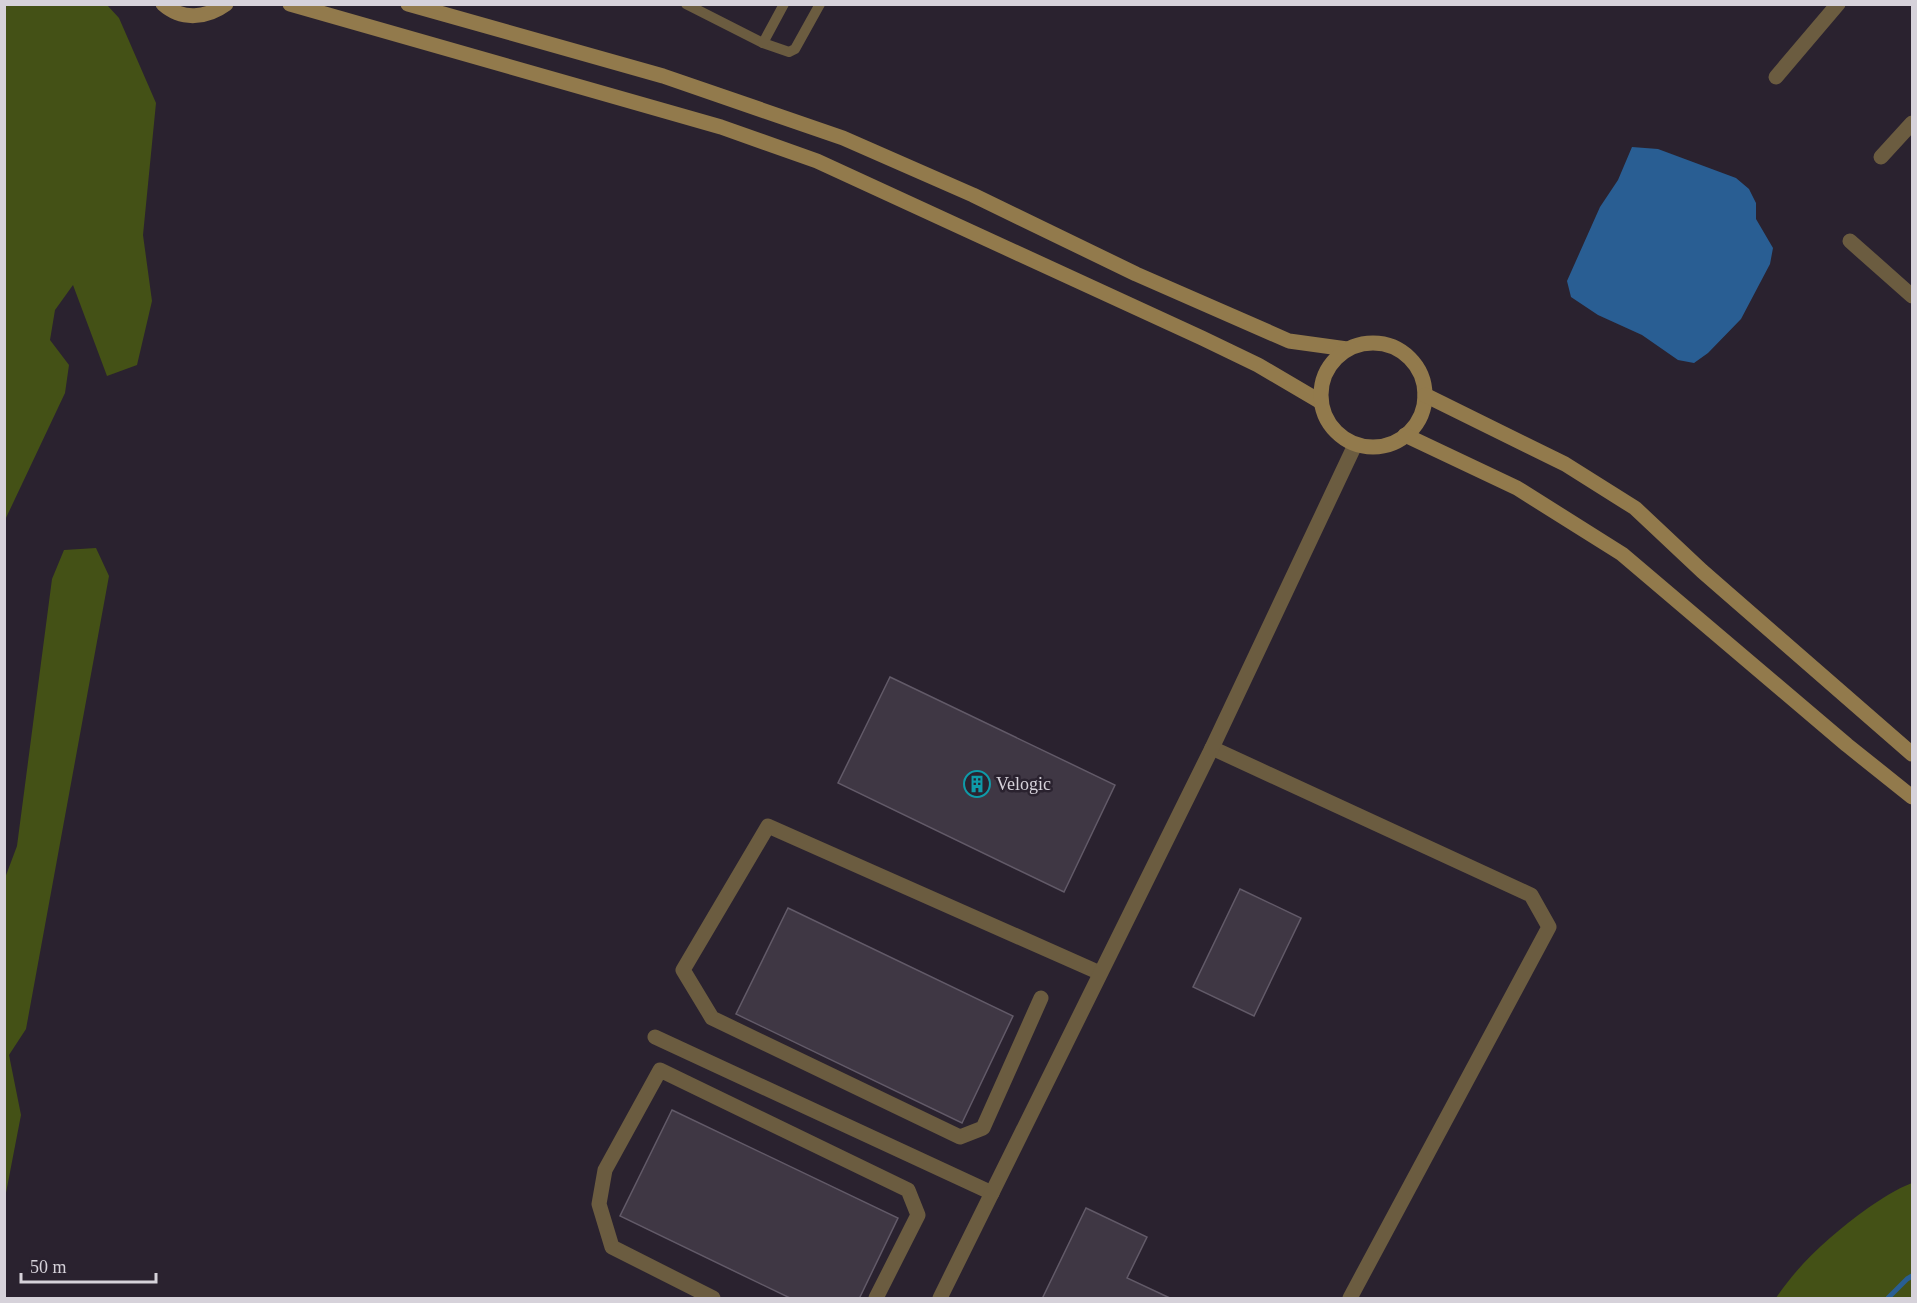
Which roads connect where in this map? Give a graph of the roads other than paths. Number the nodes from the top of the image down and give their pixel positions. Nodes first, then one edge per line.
1 (163, 4) edge
2 (226, 4) edge
3 (290, 4) edge
4 (408, 4) edge
5 (686, 4) edge
6 (784, 4) edge
7 (820, 4) edge
8 (1838, 4) edge
9 (763, 43) junction
10 (1776, 77) dead end
11 (1912, 123) edge
12 (1881, 156) dead end
13 (1850, 241) dead end
14 (1912, 296) edge
15 (1347, 350) junction
16 (1425, 395) junction
17 (1321, 402) junction
18 (1405, 435) junction
19 (1355, 446) junction
20 (1212, 748) junction
21 (1912, 754) edge
22 (1912, 797) edge
23 (1100, 973) junction
24 (1041, 998) dead end
25 (655, 1037) dead end
26 (992, 1193) junction
27 (714, 1299) edge
28 (876, 1299) edge
29 (940, 1299) edge
30 (1350, 1299) edge

1 - 2 street
3 - 17 street
4 - 15 street
5 - 9 lane
6 - 9 lane
7 - 9 lane
8 - 10 street
11 - 12 street
13 - 14 street
15 - 16 street
15 - 17 street
16 - 18 street
16 - 21 street
17 - 19 street
18 - 19 street
18 - 22 street
19 - 20 street
20 - 23 street
20 - 30 street
23 - 24 street
23 - 26 street
25 - 26 street
26 - 29 street
27 - 28 street

